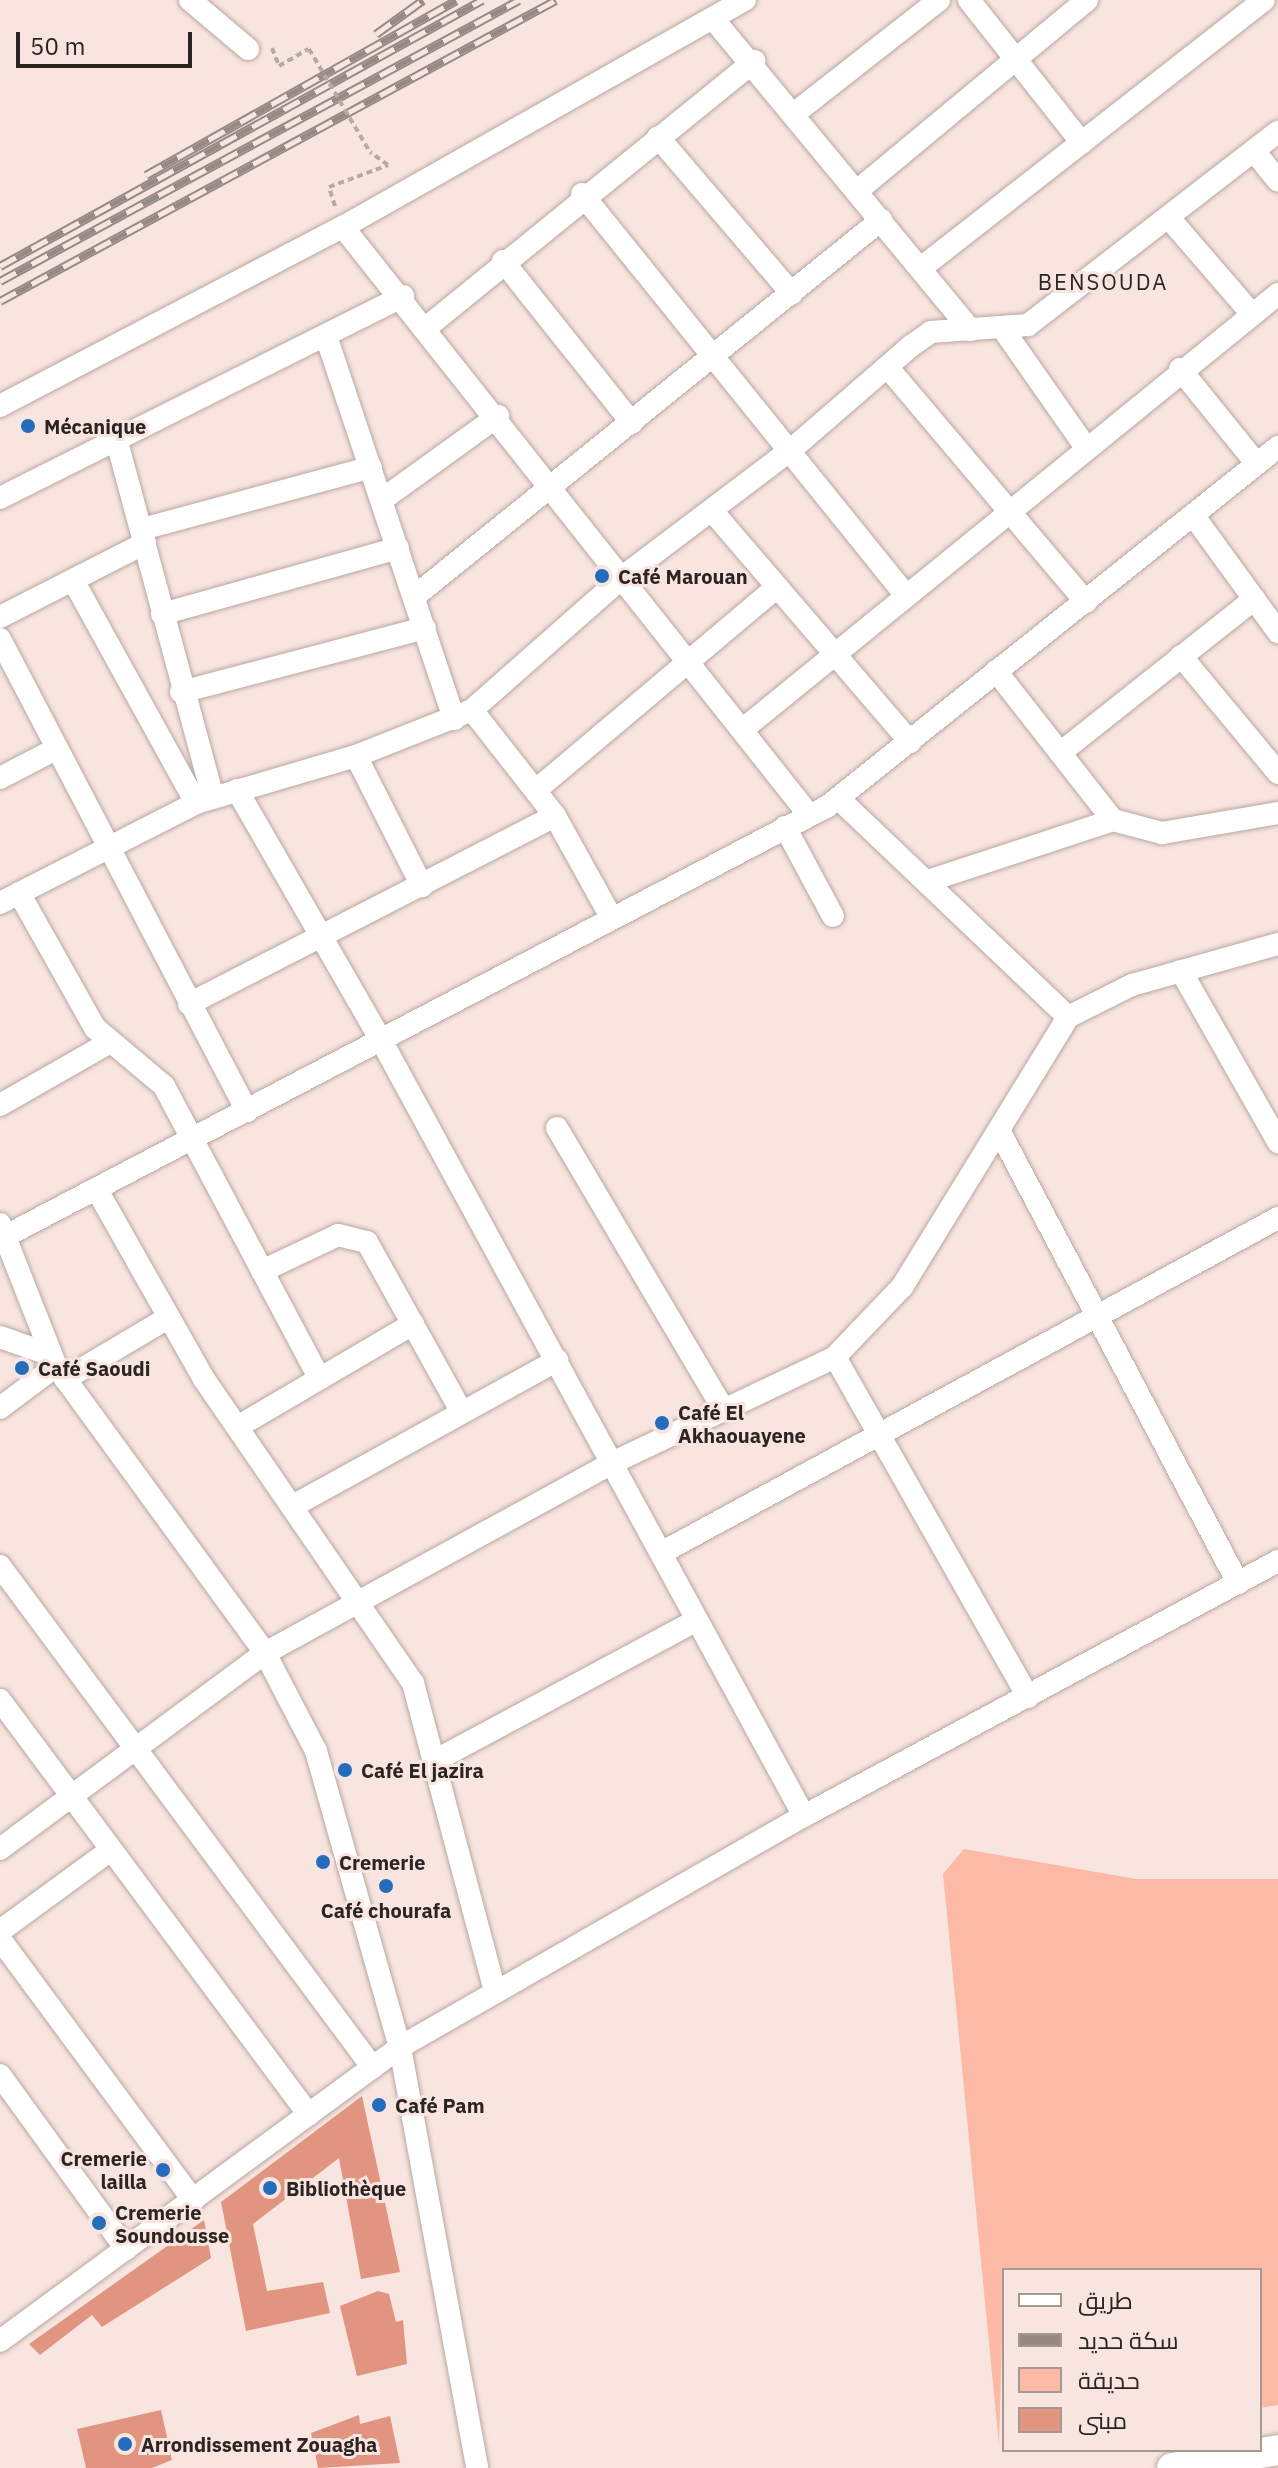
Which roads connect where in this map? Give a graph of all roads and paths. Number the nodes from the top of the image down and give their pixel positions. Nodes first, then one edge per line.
1 (190, 0) edge
2 (745, 0) edge
3 (939, 0) edge
4 (969, 0) edge
5 (1087, 0) edge
6 (1264, 0) edge
7 (715, 21) junction
8 (258, 46) joint
9 (1014, 58) junction
10 (754, 61) junction
11 (795, 113) junction
12 (1278, 132) edge
13 (658, 137) junction
14 (1082, 143) junction
15 (1254, 151) junction
16 (1278, 181) edge
17 (329, 187) dead end
18 (857, 191) junction
19 (582, 194) junction
20 (1169, 218) junction
21 (881, 220) junction
22 (343, 227) junction
23 (503, 261) junction
24 (921, 268) junction
25 (792, 294) junction
26 (1278, 294) edge
27 (403, 296) junction
28 (1251, 313) junction
29 (427, 327) junction
30 (971, 330) junction
31 (1005, 332) junction
32 (326, 336) junction
33 (718, 354) junction
34 (889, 369) junction
35 (1180, 369) junction
36 (0, 406) edge
37 (498, 416) junction
38 (632, 423) junction
39 (116, 438) junction
40 (1084, 445) junction
41 (1278, 447) edge
42 (792, 449) junction
43 (1257, 464) junction
44 (371, 467) junction
45 (554, 488) junction
46 (0, 498) edge
47 (383, 499) junction
48 (1006, 508) junction
49 (713, 512) junction
50 (1193, 515) junction
51 (144, 536) junction
52 (398, 548) junction
53 (624, 576) junction
54 (73, 580) junction
55 (777, 587) junction
56 (904, 593) junction
57 (415, 596) junction
58 (1254, 599) junction
59 (1086, 602) junction
60 (162, 614) junction
61 (0, 617) edge
62 (1275, 621) edge
63 (425, 628) junction
64 (0, 639) edge
65 (830, 655) junction
66 (1181, 656) junction
67 (685, 658) junction
68 (996, 671) junction
69 (181, 692) junction
70 (463, 714) junction
71 (742, 730) junction
72 (910, 742) junction
73 (56, 749) junction
74 (1060, 753) junction
75 (356, 756) junction
76 (1278, 773) edge
77 (0, 778) edge
78 (237, 790) junction
79 (536, 790) junction
80 (838, 798) junction
81 (204, 800) junction
82 (1278, 813) edge
83 (809, 815) junction
84 (555, 816) junction
85 (1113, 820) junction
86 (785, 827) junction
87 (106, 847) junction
88 (928, 881) junction
89 (422, 886) junction
90 (9, 898) edge
91 (833, 916) dead end
92 (611, 917) junction
93 (323, 939) junction
94 (1278, 944) edge
95 (1181, 971) junction
96 (189, 1004) junction
97 (1068, 1017) junction
98 (381, 1040) junction
99 (107, 1044) junction
100 (0, 1105) edge
101 (247, 1111) junction
102 (557, 1128) dead end
103 (1001, 1134) junction
104 (192, 1139) junction
105 (1278, 1142) edge
106 (97, 1190) junction
107 (1278, 1218) edge
108 (2, 1232) edge
109 (262, 1271) junction
110 (1097, 1315) junction
111 (166, 1319) junction
112 (413, 1324) junction
113 (0, 1337) edge
114 (835, 1357) junction
115 (557, 1360) junction
116 (57, 1367) junction
117 (319, 1378) junction
118 (722, 1407) junction
119 (0, 1408) edge
120 (461, 1411) junction
121 (239, 1426) junction
122 (875, 1432) junction
123 (612, 1463) junction
124 (293, 1506) junction
125 (661, 1553) junction
126 (1278, 1561) edge
127 (0, 1566) edge
128 (1238, 1583) junction
129 (356, 1603) junction
130 (695, 1621) junction
131 (265, 1653) junction
132 (1028, 1697) junction
133 (0, 1700) edge
134 (136, 1750) junction
135 (438, 1759) junction
136 (72, 1798) junction
137 (804, 1816) junction
138 (0, 1849) edge
139 (108, 1852) junction
140 (0, 1931) edge
141 (0, 1939) edge
142 (495, 1992) junction
143 (400, 2047) junction
144 (373, 2068) junction
145 (0, 2075) edge
146 (309, 2115) junction
147 (193, 2200) junction
148 (126, 2249) junction
149 (0, 2341) edge
150 (1278, 2450) edge
151 (477, 2468) edge
152 (1172, 2468) edge

1 - 8 street
2 - 7 street
3 - 11 street
4 - 9 street
5 - 9 street
6 - 14 street
7 - 10 street
7 - 22 street
8 - 17 path, bridge
9 - 14 street
9 - 18 street
10 - 11 street
10 - 13 street
11 - 18 street
12 - 15 street
13 - 19 street
13 - 25 street
14 - 24 street
15 - 16 street
15 - 20 street
18 - 21 street
19 - 23 street
19 - 33 street
20 - 28 street
20 - 31 street
21 - 24 street
21 - 25 street
22 - 27 street
22 - 36 street
23 - 29 street
23 - 38 street
24 - 30 street
25 - 33 street
26 - 28 street
27 - 29 street
27 - 32 street
28 - 35 street
29 - 37 street
30 - 31 street
30 - 34 street
31 - 40 street
32 - 39 street
32 - 44 street
33 - 38 street
33 - 42 street
34 - 42 street
34 - 48 street
35 - 40 street
35 - 43 street
37 - 45 street
37 - 47 street
38 - 45 street
39 - 46 street
39 - 51 street
40 - 48 street
41 - 43 street
42 - 49 street
42 - 56 street
43 - 50 street
44 - 47 street
44 - 51 street
45 - 53 street
45 - 57 street
47 - 52 street
48 - 56 street
48 - 59 street
49 - 53 street
49 - 55 street
50 - 58 street
50 - 59 street
51 - 54 street
51 - 60 street
52 - 57 street
52 - 60 street
53 - 67 street
53 - 70 street
54 - 61 street
54 - 81 street
55 - 65 street
55 - 67 street
56 - 65 street
57 - 63 street
58 - 62 street
58 - 66 street
59 - 68 street
60 - 69 street
63 - 69 street
63 - 70 street
64 - 73 street
65 - 71 street
65 - 72 street
66 - 74 street
66 - 76 street
67 - 71 street
67 - 79 street
68 - 72 street
68 - 74 street
69 - 81 street
70 - 75 street
70 - 79 street
71 - 83 street
72 - 80 street
73 - 77 street
73 - 87 street
74 - 85 street
75 - 78 street
75 - 89 street
78 - 81 street
78 - 93 street
79 - 84 street
80 - 83 street
80 - 88 street
81 - 87 street
82 - 85 street
83 - 86 street
84 - 89 street
84 - 92 street
85 - 88 street
86 - 91 street
86 - 92 street
87 - 90 street
87 - 96 street
88 - 97 street
89 - 93 street
90 - 99 street
92 - 98 street
93 - 96 street
93 - 98 street
94 - 95 street
95 - 97 street
95 - 105 street
96 - 101 street
97 - 103 street
98 - 101 street
98 - 115 street
99 - 100 street
99 - 104 street
101 - 104 street
102 - 118 street
103 - 110 street
103 - 114 street
104 - 106 street
104 - 109 street
106 - 108 street
106 - 111 street
107 - 110 street
108 - 116 street
109 - 112 street
109 - 117 street
110 - 122 street
110 - 128 street
111 - 116 street
111 - 121 street
112 - 117 street
112 - 120 street
113 - 116 street
114 - 118 street
114 - 122 street
115 - 120 street
115 - 123 street
116 - 119 street
116 - 131 street
117 - 121 street
118 - 123 street
120 - 124 street
121 - 124 street
122 - 125 street
122 - 132 street
123 - 125 street
123 - 129 street
124 - 129 street
125 - 130 street
126 - 128 street
127 - 134 street
128 - 132 street
129 - 131 street
129 - 135 street
130 - 135 street
130 - 137 street
131 - 134 street
131 - 143 street
132 - 137 street
133 - 136 street
134 - 136 street
134 - 144 street
135 - 142 street
136 - 138 street
136 - 139 street
137 - 142 street
139 - 140 street
139 - 146 street
141 - 147 street
142 - 143 street
143 - 144 street
143 - 151 street
144 - 146 street
145 - 148 street
146 - 147 street
147 - 148 street
148 - 149 street
150 - 152 main road

